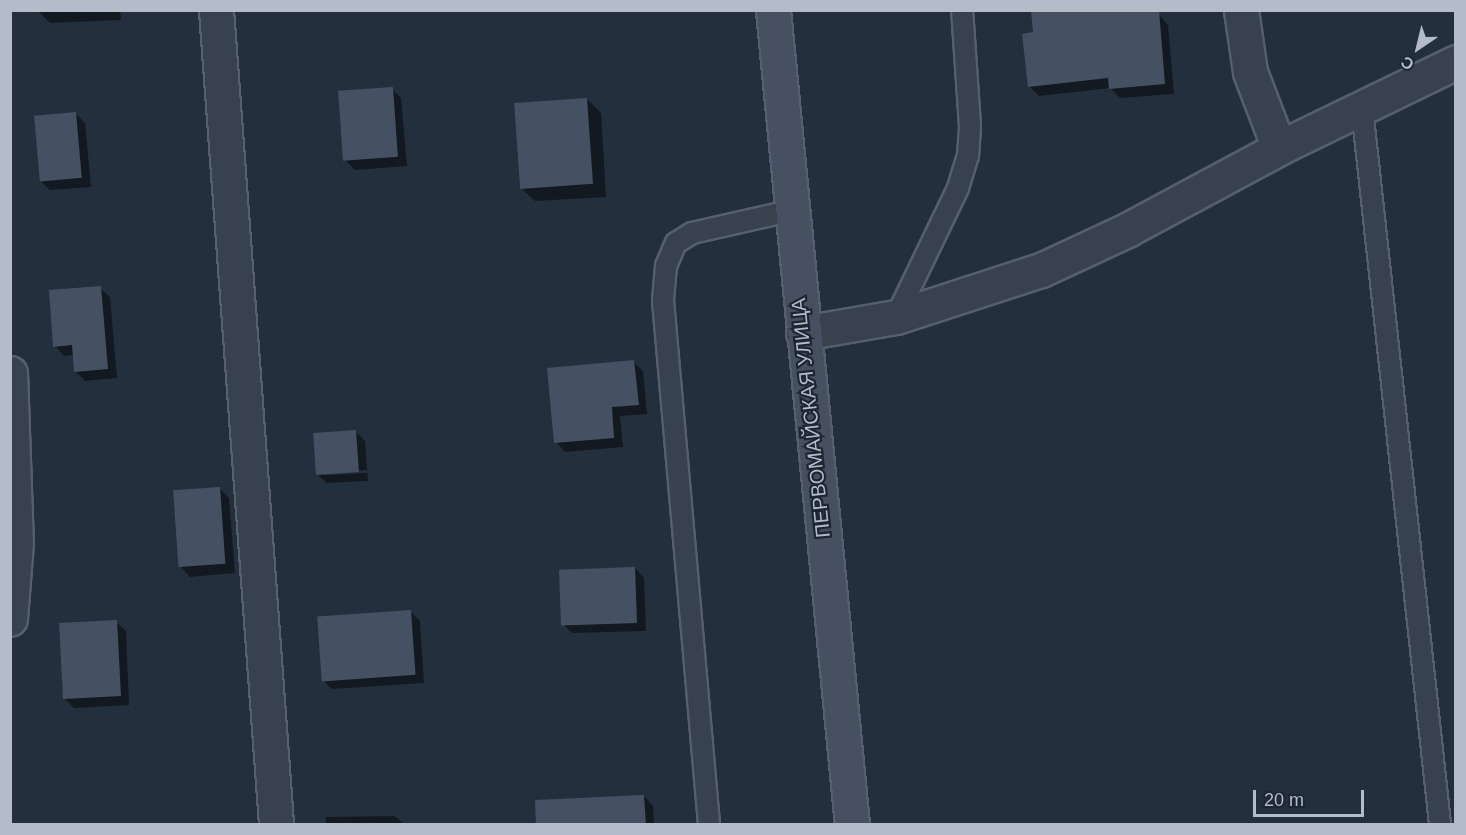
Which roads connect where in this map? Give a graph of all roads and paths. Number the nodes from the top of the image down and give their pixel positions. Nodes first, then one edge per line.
1 (216, 10) edge
2 (773, 10) edge
3 (962, 10) edge
4 (1241, 10) edge
5 (1455, 62) edge
6 (1362, 108) junction
7 (1279, 148) junction
8 (790, 211) junction
9 (896, 317) junction
10 (803, 333) junction
11 (10, 373) edge
12 (10, 619) edge
13 (276, 825) edge
14 (709, 825) edge
15 (852, 825) edge
16 (1440, 825) edge

1 - 13 street
2 - 8 main road, ПЕРВОМАЙСКАЯ УЛИЦА
3 - 9 lane
4 - 7 street
5 - 6 street
6 - 7 street
6 - 16 lane
7 - 9 street
8 - 10 main road, ПЕРВОМАЙСКАЯ УЛИЦА
8 - 14 lane
9 - 10 street
10 - 15 main road, ПЕРВОМАЙСКАЯ УЛИЦА
11 - 12 street

